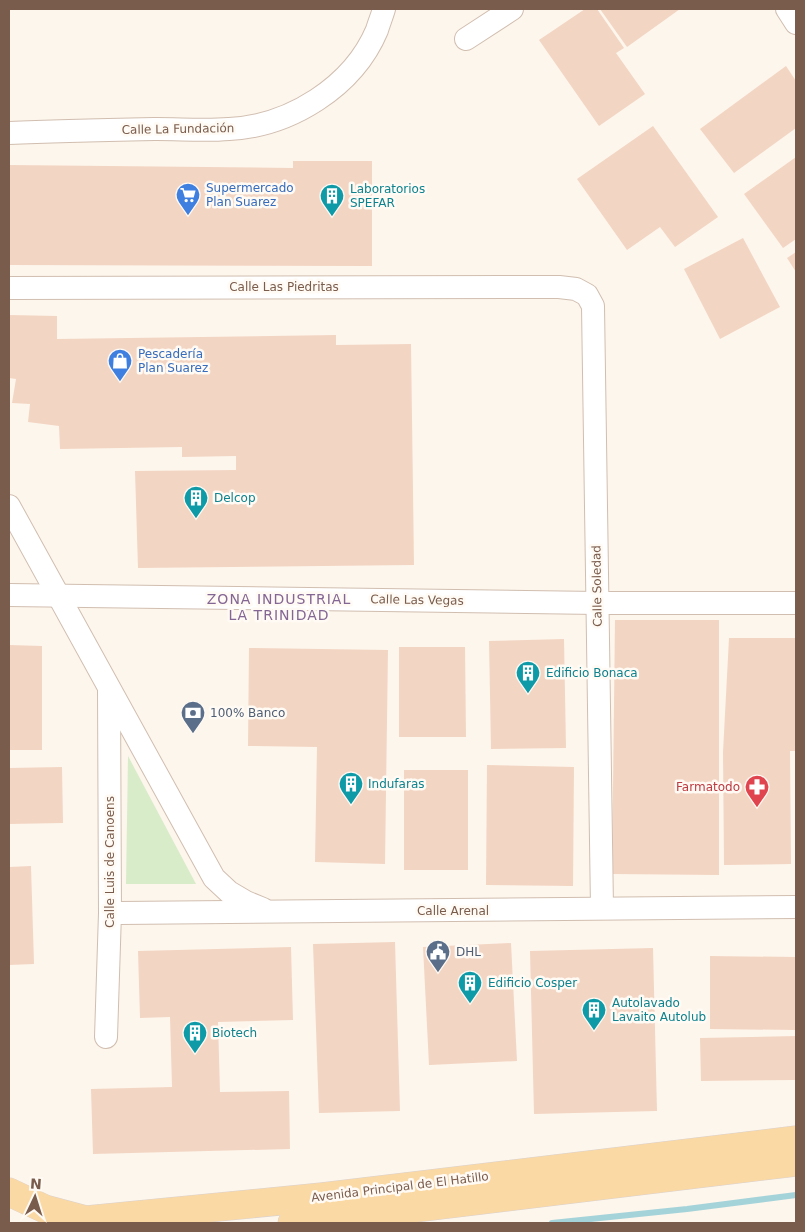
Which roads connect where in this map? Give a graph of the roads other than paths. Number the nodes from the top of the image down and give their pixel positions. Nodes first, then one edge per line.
1 (384, 9) edge
2 (512, 9) edge
3 (787, 9) edge
4 (796, 23) edge
5 (466, 40) dead end
6 (9, 132) edge
7 (559, 287) joint
8 (9, 288) edge
9 (9, 506) edge
10 (9, 595) edge
11 (59, 595) junction
12 (598, 603) junction
13 (796, 603) edge
14 (108, 687) junction
15 (796, 907) edge
16 (602, 908) junction
17 (272, 912) junction
18 (110, 913) junction
19 (106, 1037) dead end
20 (796, 1140) edge
21 (796, 1162) edge
22 (9, 1192) edge
23 (292, 1223) edge

1 - 6 street, Calle La Fundación
2 - 5 street
3 - 4 street
7 - 8 street, Calle Las Piedritas
7 - 12 street, Calle Soledad
9 - 11 street, Calle Luis de Canoens
10 - 11 street, Calle Las Vegas
11 - 12 street, Calle Las Vegas
11 - 14 street, Calle Luis de Canoens
12 - 13 street, Calle Las Vegas
12 - 16 street, Calle Soledad
14 - 17 street, Calle Luis de Canoens
14 - 18 street, Calle Luis de Canoens
15 - 16 street, Calle Arenal
16 - 17 street, Calle Arenal
17 - 18 street, Calle Arenal
18 - 19 street, Calle Luis de Canoens
20 - 22 main road, Avenida Principal de El Hatillo
21 - 23 main road, Avenida Principal de El Hatillo

